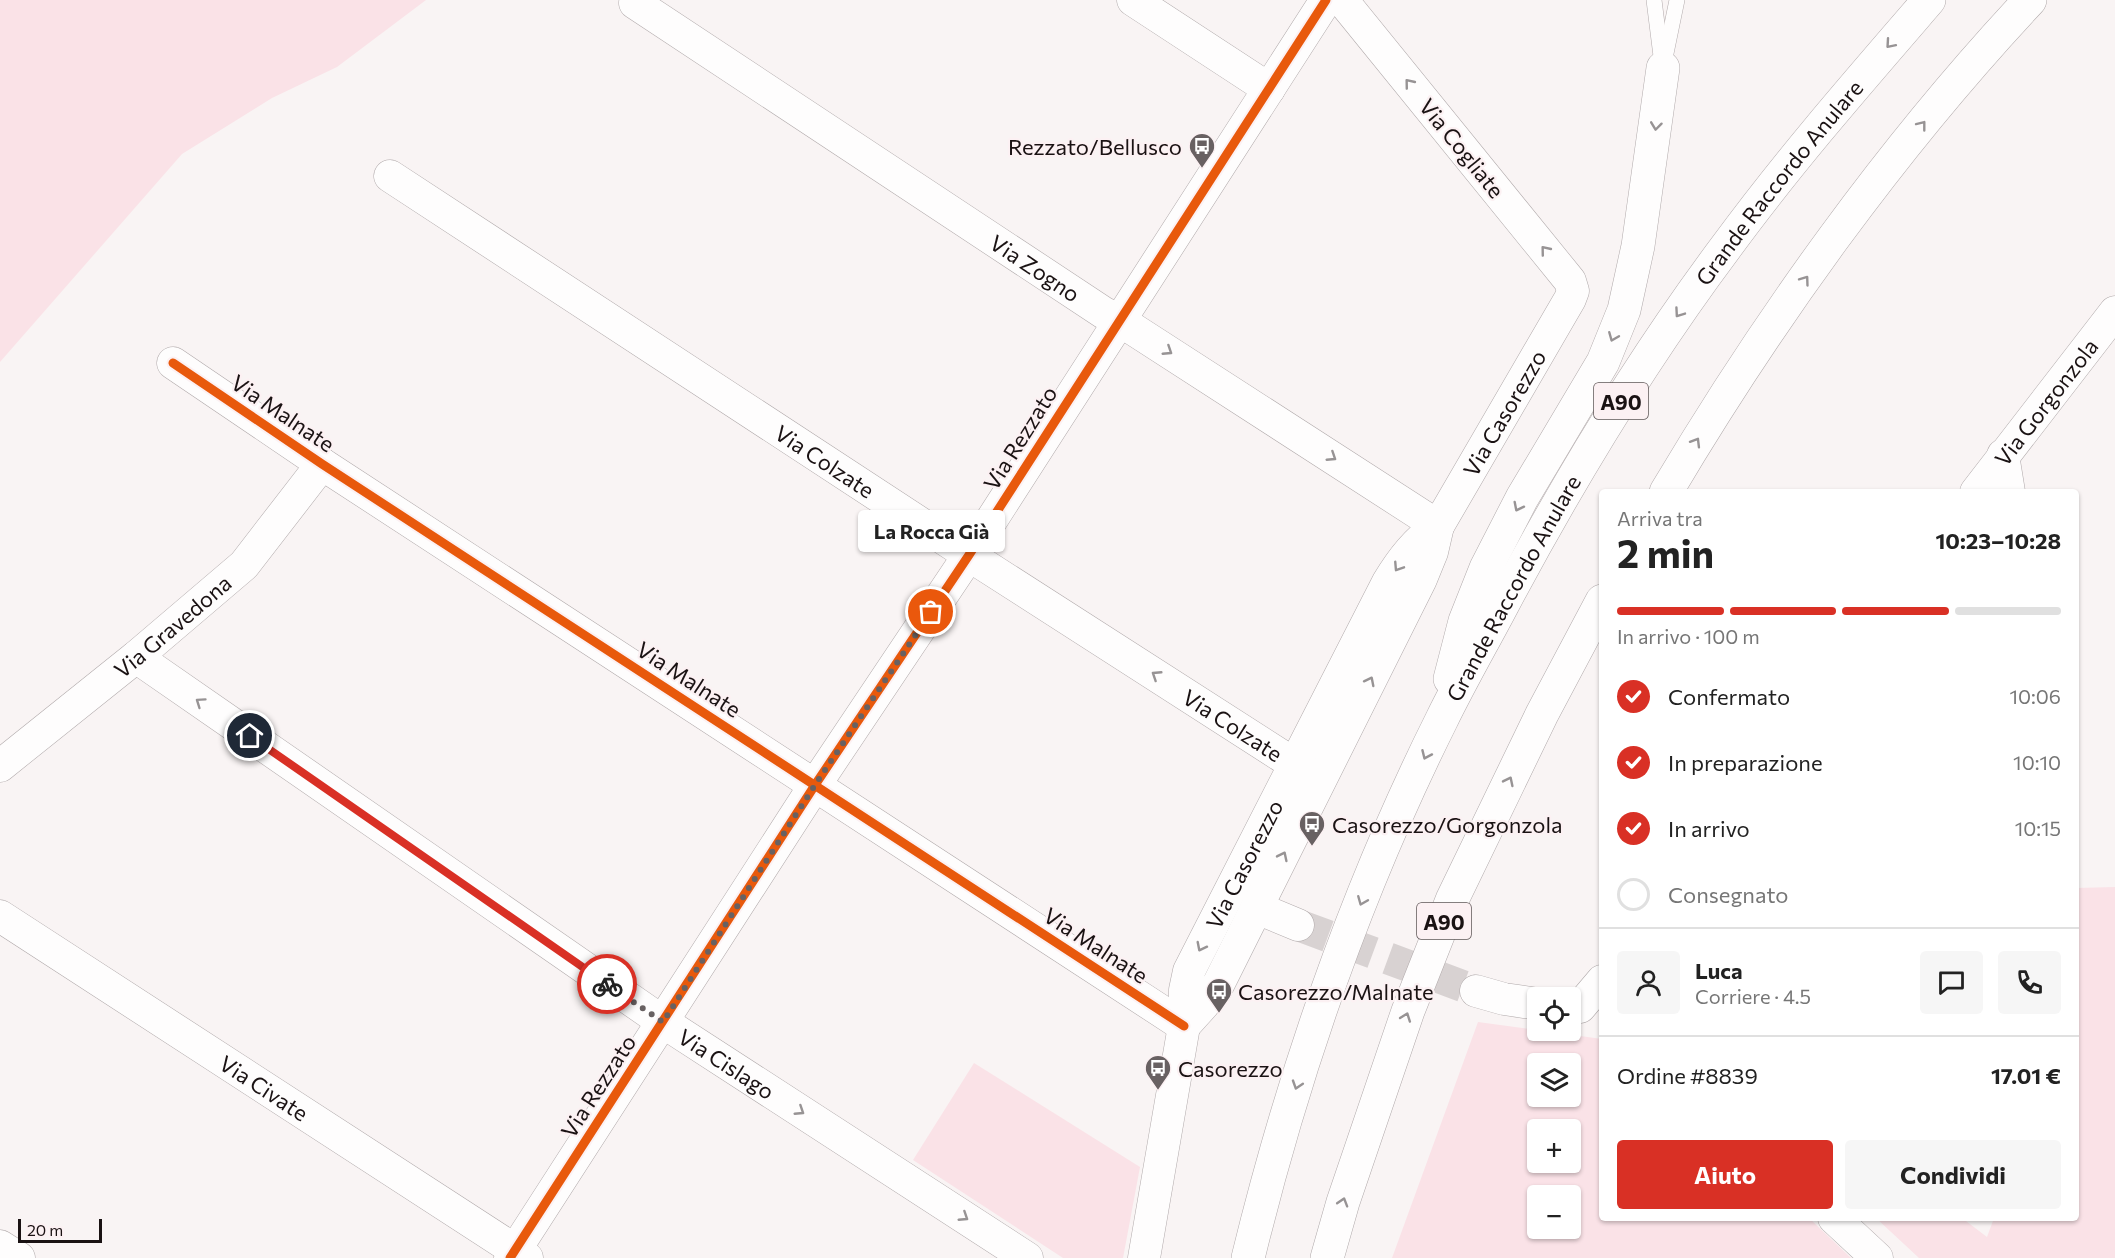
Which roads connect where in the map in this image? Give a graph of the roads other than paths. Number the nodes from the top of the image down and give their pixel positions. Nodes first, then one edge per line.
1 (1133, 0) edge
2 (1326, 0) edge
3 (1342, 0) edge
4 (1654, 0) edge
5 (1677, 0) edge
6 (1929, 0) edge
7 (2030, 0) edge
8 (635, 3) dead end
9 (1663, 68) junction
10 (1269, 90) junction
11 (390, 176) dead end
12 (1570, 299) joint
13 (2115, 312) edge
14 (1119, 320) junction
15 (173, 363) dead end
16 (2003, 455) junction
17 (322, 464) junction
18 (1668, 489) edge
19 (1978, 489) edge
20 (2009, 489) edge
21 (1438, 526) junction
22 (969, 555) junction
23 (1599, 607) edge
24 (136, 657) junction
25 (1441, 720) junction
26 (1294, 764) junction
27 (0, 766) edge
28 (815, 785) junction
29 (1257, 908) junction
30 (0, 916) edge
31 (1298, 925) tunnel mouth
32 (1599, 986) edge
33 (1476, 992) tunnel mouth
34 (1527, 1002) edge
35 (1584, 1008) edge
36 (663, 1022) junction
37 (1184, 1026) junction
38 (1837, 1221) edge
39 (0, 1246) edge
40 (517, 1255) edge
41 (19, 1258) edge
42 (1027, 1258) edge
43 (1144, 1258) edge
44 (1248, 1258) edge
45 (1327, 1258) edge
46 (1877, 1258) edge

1 - 10 street
2 - 10 street, Via Rezzato
12 -> 3 street, Via Cogliate
4 - 9 lane
5 - 9 lane
6 -> 25 highway, Grande Raccordo Anulare / A90
18 -> 7 highway
8 - 14 street, Via Zogno
9 -> 25 highway
10 - 14 street, Via Rezzato
11 - 22 street, Via Colzate
12 - 21 street, Via Casorezzo
13 - 16 street, Via Gorgonzola
14 -> 21 street, Via Zogno
14 - 22 street, Via Rezzato
15 - 17 street, Via Malnate
16 - 19 street, Via Gorgonzola
16 - 20 street
17 - 24 street, Via Gravedona
17 - 28 street, Via Malnate
21 -> 26 street, Via Casorezzo
29 -> 21 street, Via Casorezzo
26 -> 22 street, Via Colzate
22 - 28 street, Via Rezzato
45 -> 23 highway, A90
24 - 27 street, Via Gravedona
36 -> 24 street, Via Cislago
25 -> 44 highway, Grande Raccordo Anulare / A90
26 -> 37 street, Via Casorezzo
28 - 36 street, Via Rezzato
28 - 37 street, Via Malnate
29 - 31 street
29 - 37 street, Via Casorezzo
30 - 40 street, Via Civate
32 - 35 street
33 - 34 street
36 - 40 street, Via Rezzato
36 -> 42 street, Via Cislago
37 - 43 street, Via Casorezzo
38 - 46 street
39 - 41 street

